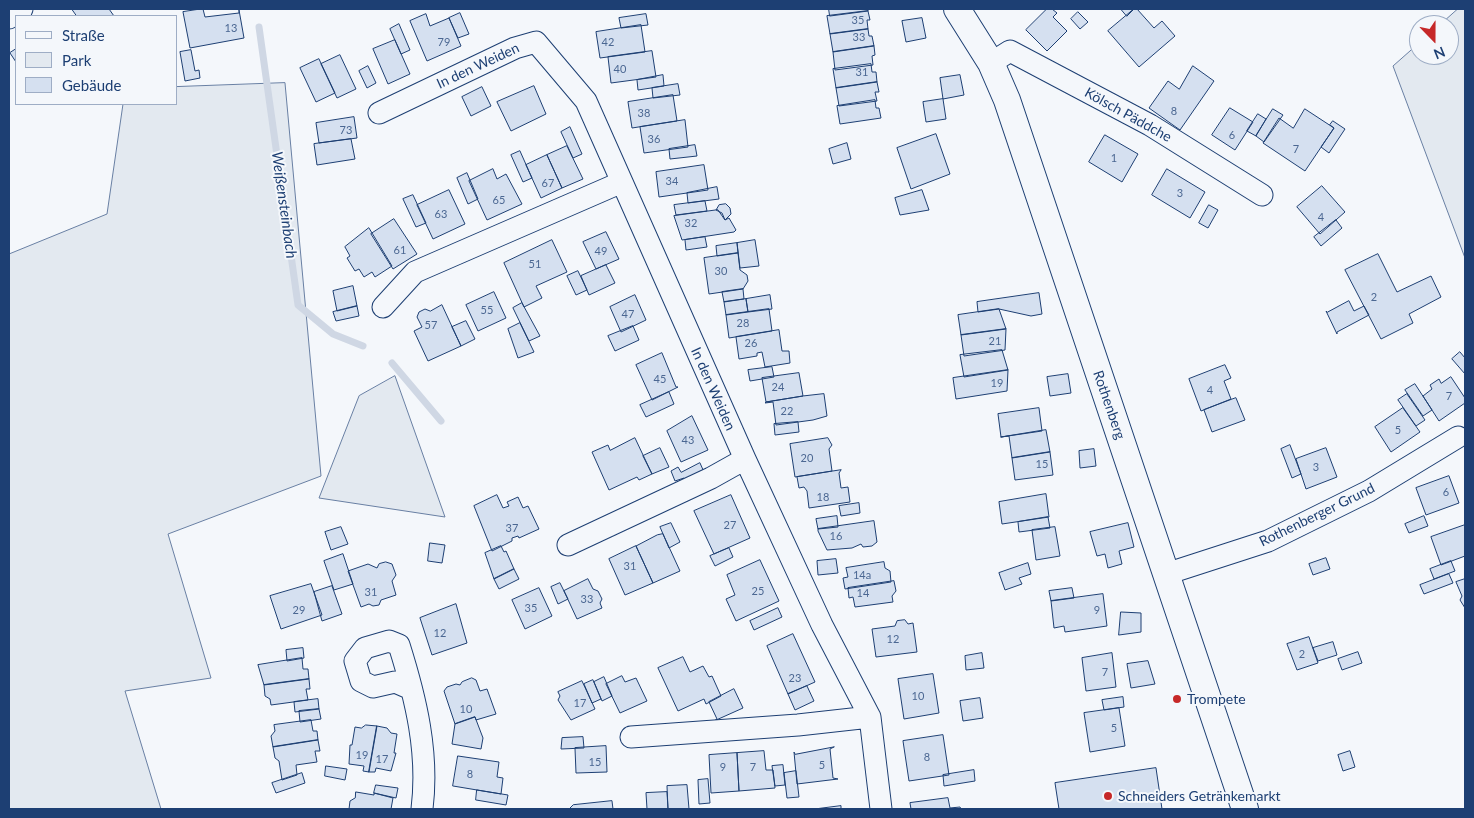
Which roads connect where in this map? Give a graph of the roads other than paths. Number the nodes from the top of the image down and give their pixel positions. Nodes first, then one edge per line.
1 (22, 9) edge
2 (957, 9) edge
3 (9, 18) edge
4 (991, 63) junction
5 (379, 113) dead end
6 (622, 182) junction
7 (1262, 195) dead end
8 (383, 307) dead end
9 (1463, 441) edge
10 (745, 459) junction
11 (568, 545) dead end
12 (1166, 574) junction
13 (411, 689) dead end
14 (870, 717) junction
15 (631, 737) dead end
16 (422, 809) edge
17 (882, 809) edge
18 (1245, 809) edge

1 - 3 street
2 - 4 street, Rothenberg
4 - 7 street, Kölsch Päddche
4 - 12 street, Rothenberg
5 - 6 street, In den Weiden
6 - 8 street
6 - 10 street, In den Weiden
9 - 12 street, Rothenberger Grund
10 - 11 street
10 - 14 street, In den Weiden
12 - 18 street, Rothenberg
13 - 16 street
14 - 15 street
14 - 17 street, In den Weiden

